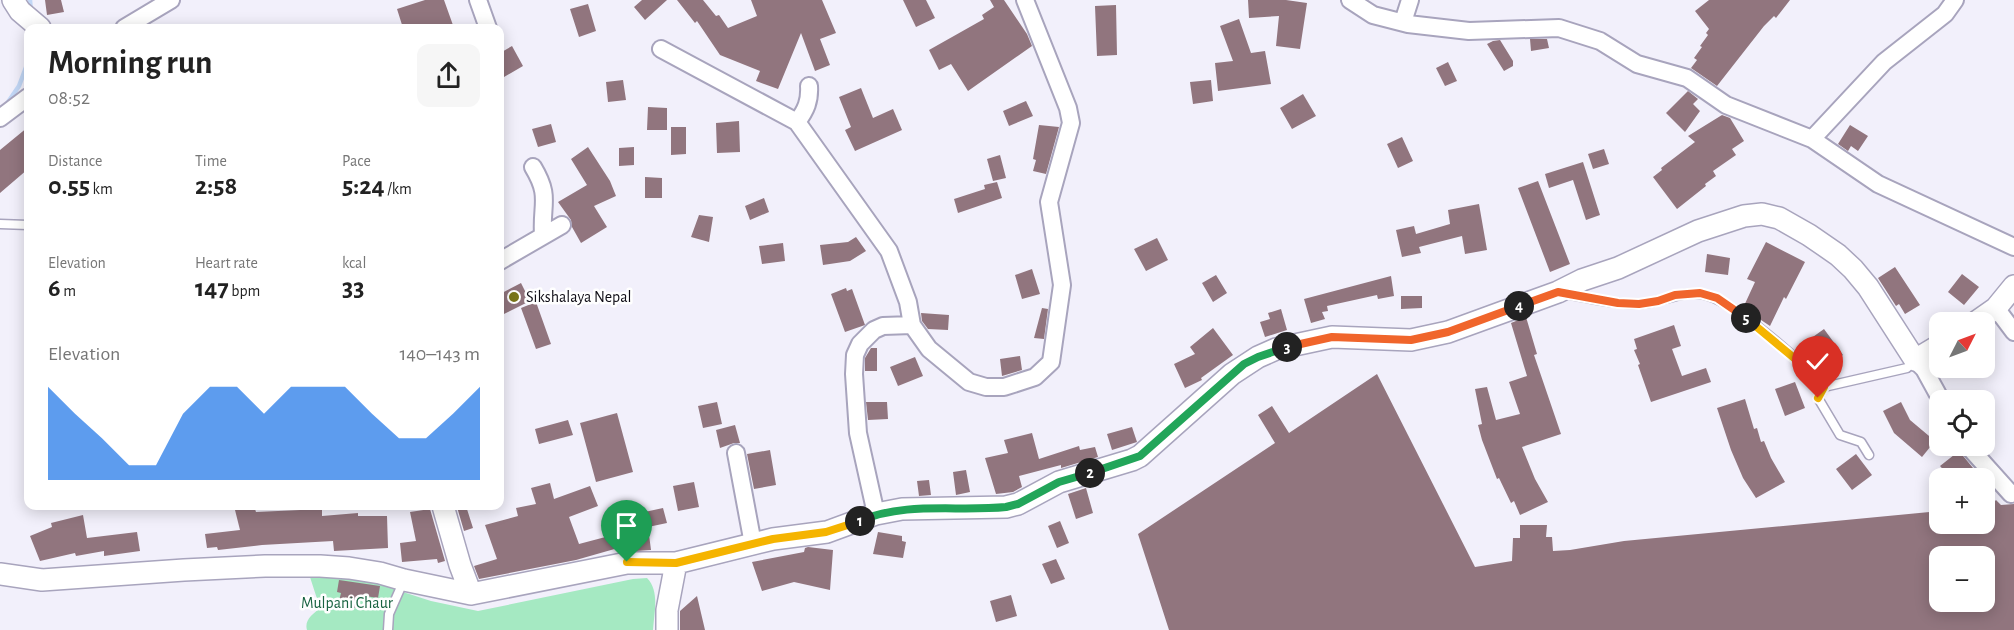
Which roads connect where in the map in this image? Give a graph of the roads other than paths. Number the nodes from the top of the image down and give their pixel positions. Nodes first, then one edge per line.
1 (171, 0) edge
2 (478, 0) edge
3 (1025, 0) edge
4 (1350, 0) edge
5 (1410, 0) edge
6 (1955, 0) edge
7 (17, 6) edge
8 (1403, 22) junction
9 (36, 24) edge
10 (131, 24) edge
11 (487, 24) edge
12 (661, 48) dead end
13 (809, 86) dead end
14 (24, 99) edge
15 (0, 118) edge
16 (797, 122) junction
17 (1812, 139) junction
18 (533, 167) dead end
19 (0, 224) edge
20 (24, 225) edge
21 (562, 225) dead end
22 (543, 234) junction
23 (2014, 247) edge
24 (504, 258) edge
25 (2014, 286) edge
26 (1558, 292) junction
27 (1996, 308) junction
28 (1990, 312) edge
29 (912, 325) junction
30 (2014, 332) edge
31 (1929, 352) edge
32 (1915, 360) junction
33 (1824, 387) junction
34 (1936, 390) edge
35 (736, 453) dead end
36 (1869, 455) dead end
37 (1977, 456) edge
38 (2011, 494) dead end
39 (444, 510) edge
40 (876, 514) junction
41 (753, 544) junction
42 (676, 563) junction
43 (0, 574) edge
44 (404, 580) junction
45 (471, 594) junction
46 (388, 630) edge
47 (667, 630) edge

1 - 10 street
2 - 11 street
3 - 29 street
4 - 8 street
5 - 8 street
6 - 17 street
7 - 9 street
8 - 17 street
12 - 16 street
13 - 16 street
14 - 15 street
16 - 29 street
17 - 23 street
18 - 22 street
19 - 20 lane
21 - 22 street
22 - 24 street
25 - 27 street
26 - 32 street
26 - 33 lane
26 - 40 street
27 - 28 street
27 - 30 street
29 - 40 street
31 - 32 street
32 - 33 lane
32 - 34 street
33 - 36 lane
35 - 41 street
37 - 38 street
39 - 45 street
40 - 41 street
41 - 42 street
42 - 45 street
42 - 47 street
43 - 44 street
44 - 45 street
44 - 46 lane

